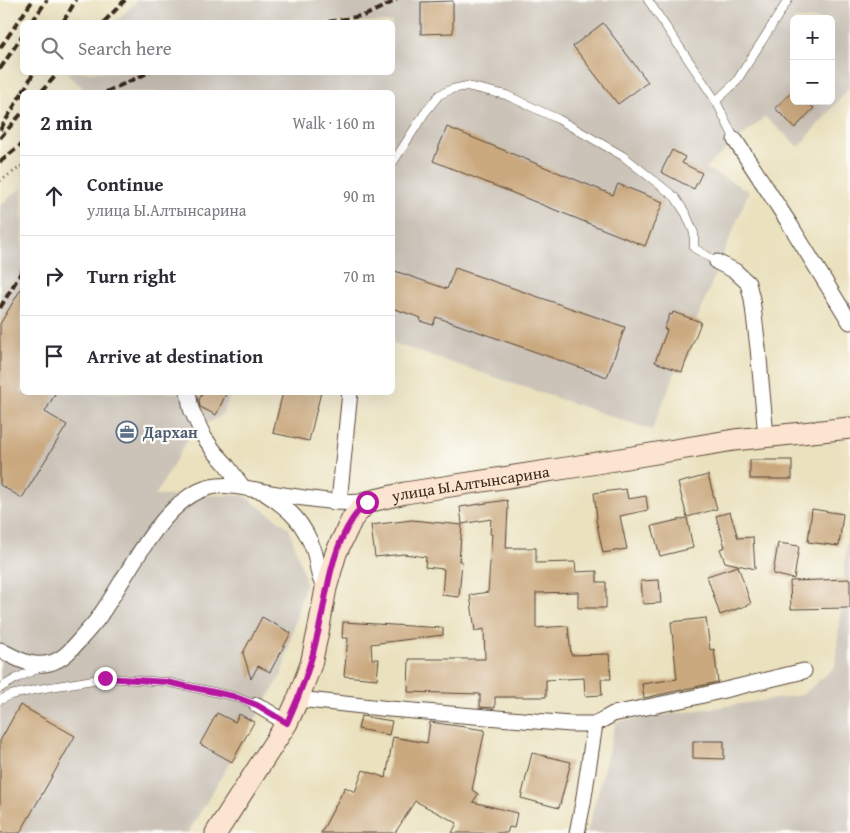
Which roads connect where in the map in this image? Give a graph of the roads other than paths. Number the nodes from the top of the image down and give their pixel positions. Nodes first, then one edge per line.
1 (648, 0) edge
2 (788, 0) edge
3 (716, 102) junction
4 (735, 140) joint
5 (395, 159) edge
6 (717, 262) joint
7 (850, 322) edge
8 (189, 395) edge
9 (350, 395) edge
10 (850, 428) edge
11 (766, 436) junction
12 (242, 486) junction
13 (263, 492) junction
14 (339, 502) junction
15 (367, 502) junction
16 (326, 588) junction
17 (0, 650) edge
18 (48, 664) junction
19 (804, 671) dead end
20 (0, 688) edge
21 (298, 699) junction
22 (0, 700) edge
23 (257, 705) joint
24 (287, 723) junction
25 (596, 724) junction
26 (216, 833) edge
27 (577, 833) edge

1 - 3 lane
2 - 3 lane
3 - 4 lane
4 - 7 street
5 - 6 lane
6 - 11 street
8 - 12 street
9 - 14 street
10 - 11 street, улица Ы.Алтынсарина
11 - 15 street, улица Ы.Алтынсарина
12 - 13 street
12 - 18 street
13 - 14 street
13 - 16 street
14 - 15 street
15 - 16 street
16 - 21 street
17 - 18 street
18 - 20 lane
19 - 25 street
21 - 24 street
21 - 25 street
22 - 23 lane
23 - 24 street
24 - 26 street
25 - 27 street

